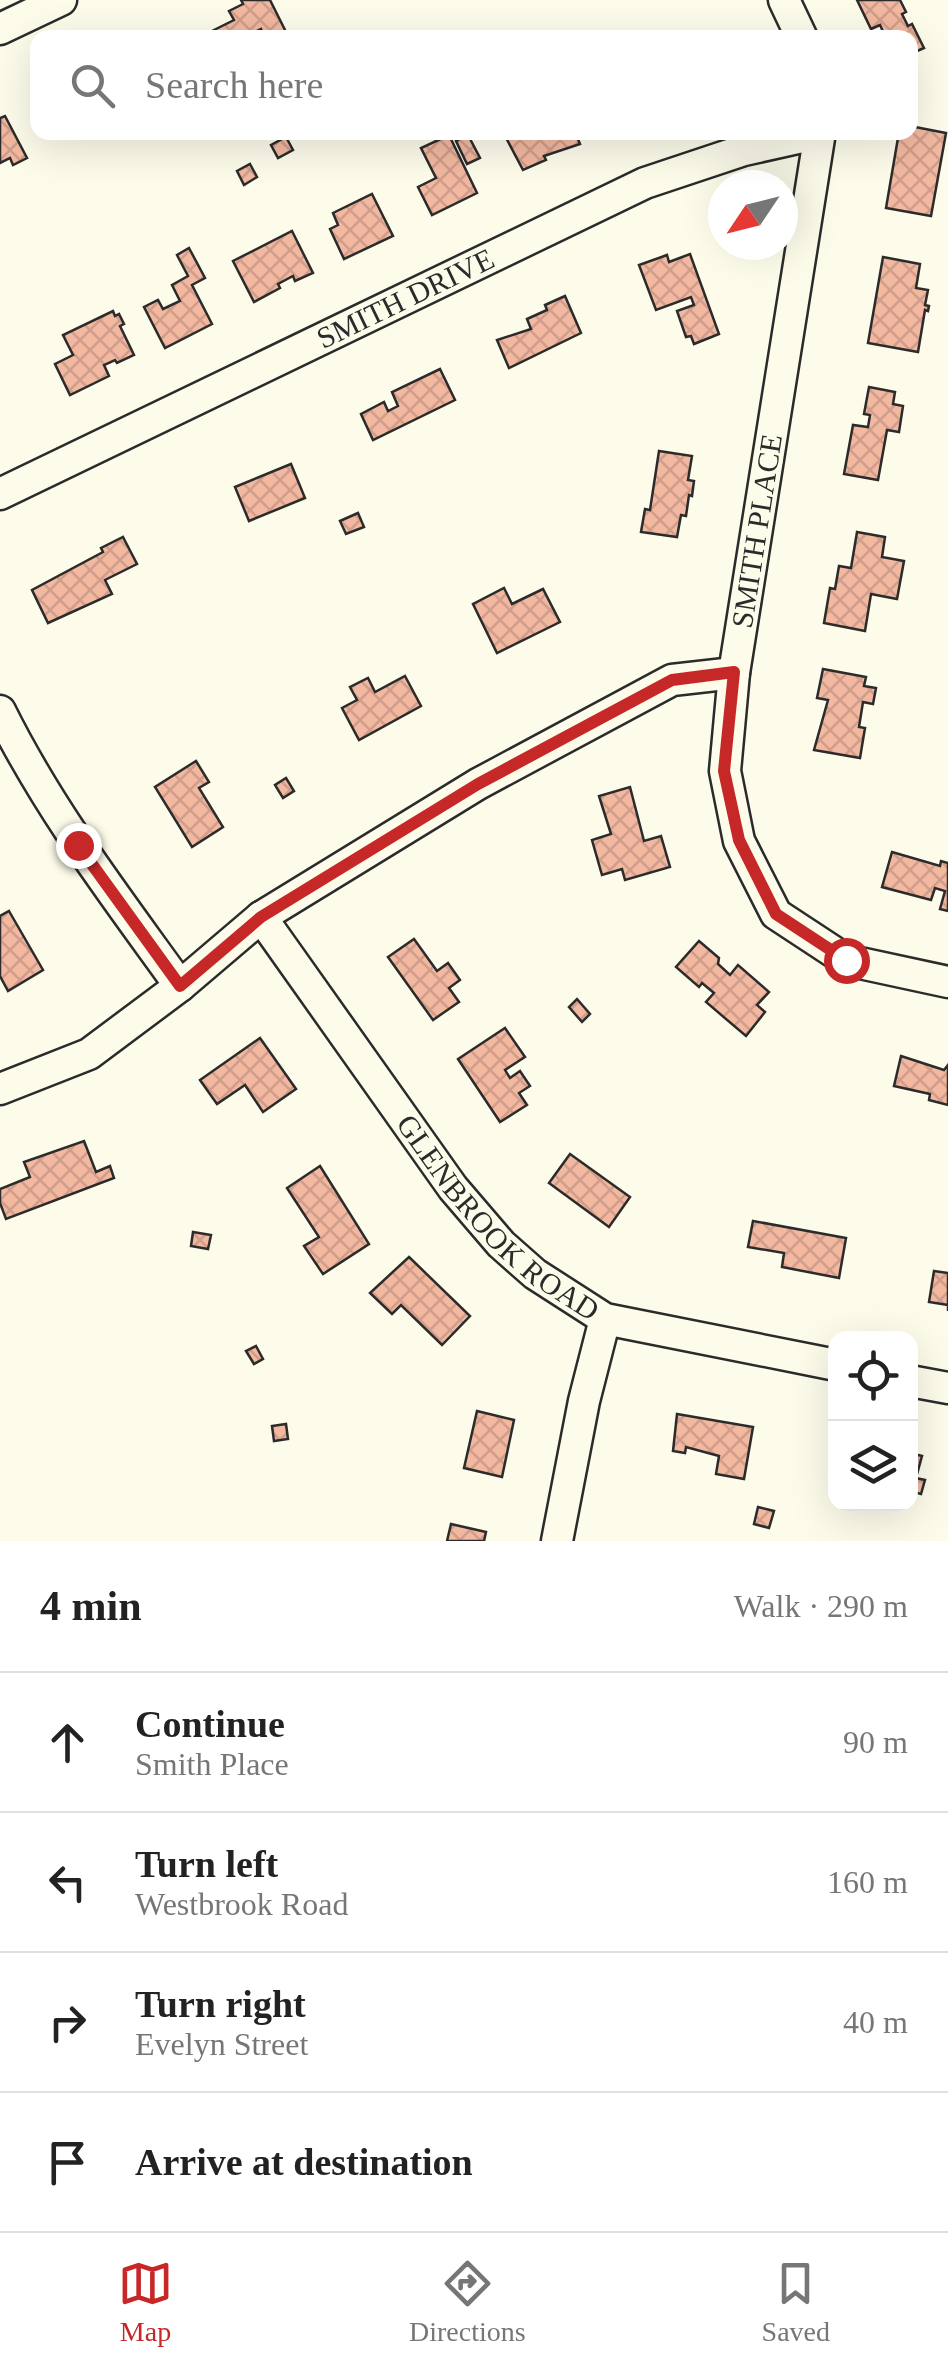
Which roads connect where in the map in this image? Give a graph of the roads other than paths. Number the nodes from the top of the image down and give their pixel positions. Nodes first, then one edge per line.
1 (60, 0) edge
2 (784, 0) edge
3 (0, 29) edge
4 (798, 30) edge
5 (789, 140) edge
6 (819, 140) edge
7 (0, 494) edge
8 (734, 672) junction
9 (0, 712) edge
10 (261, 917) junction
11 (948, 982) edge
12 (180, 986) junction
13 (0, 1090) edge
14 (604, 1319) junction
15 (828, 1364) edge
16 (918, 1382) edge
17 (948, 1388) edge
18 (557, 1541) edge

1 - 3 street
2 - 4 street
5 - 7 street, SMITH DRIVE
6 - 8 street, SMITH PLACE
8 - 10 street
8 - 11 street, SMITH PLACE
9 - 12 street
10 - 12 street
10 - 14 street, GLENBROOK ROAD
12 - 13 street
14 - 15 street, GLENBROOK ROAD
14 - 18 street
16 - 17 street

